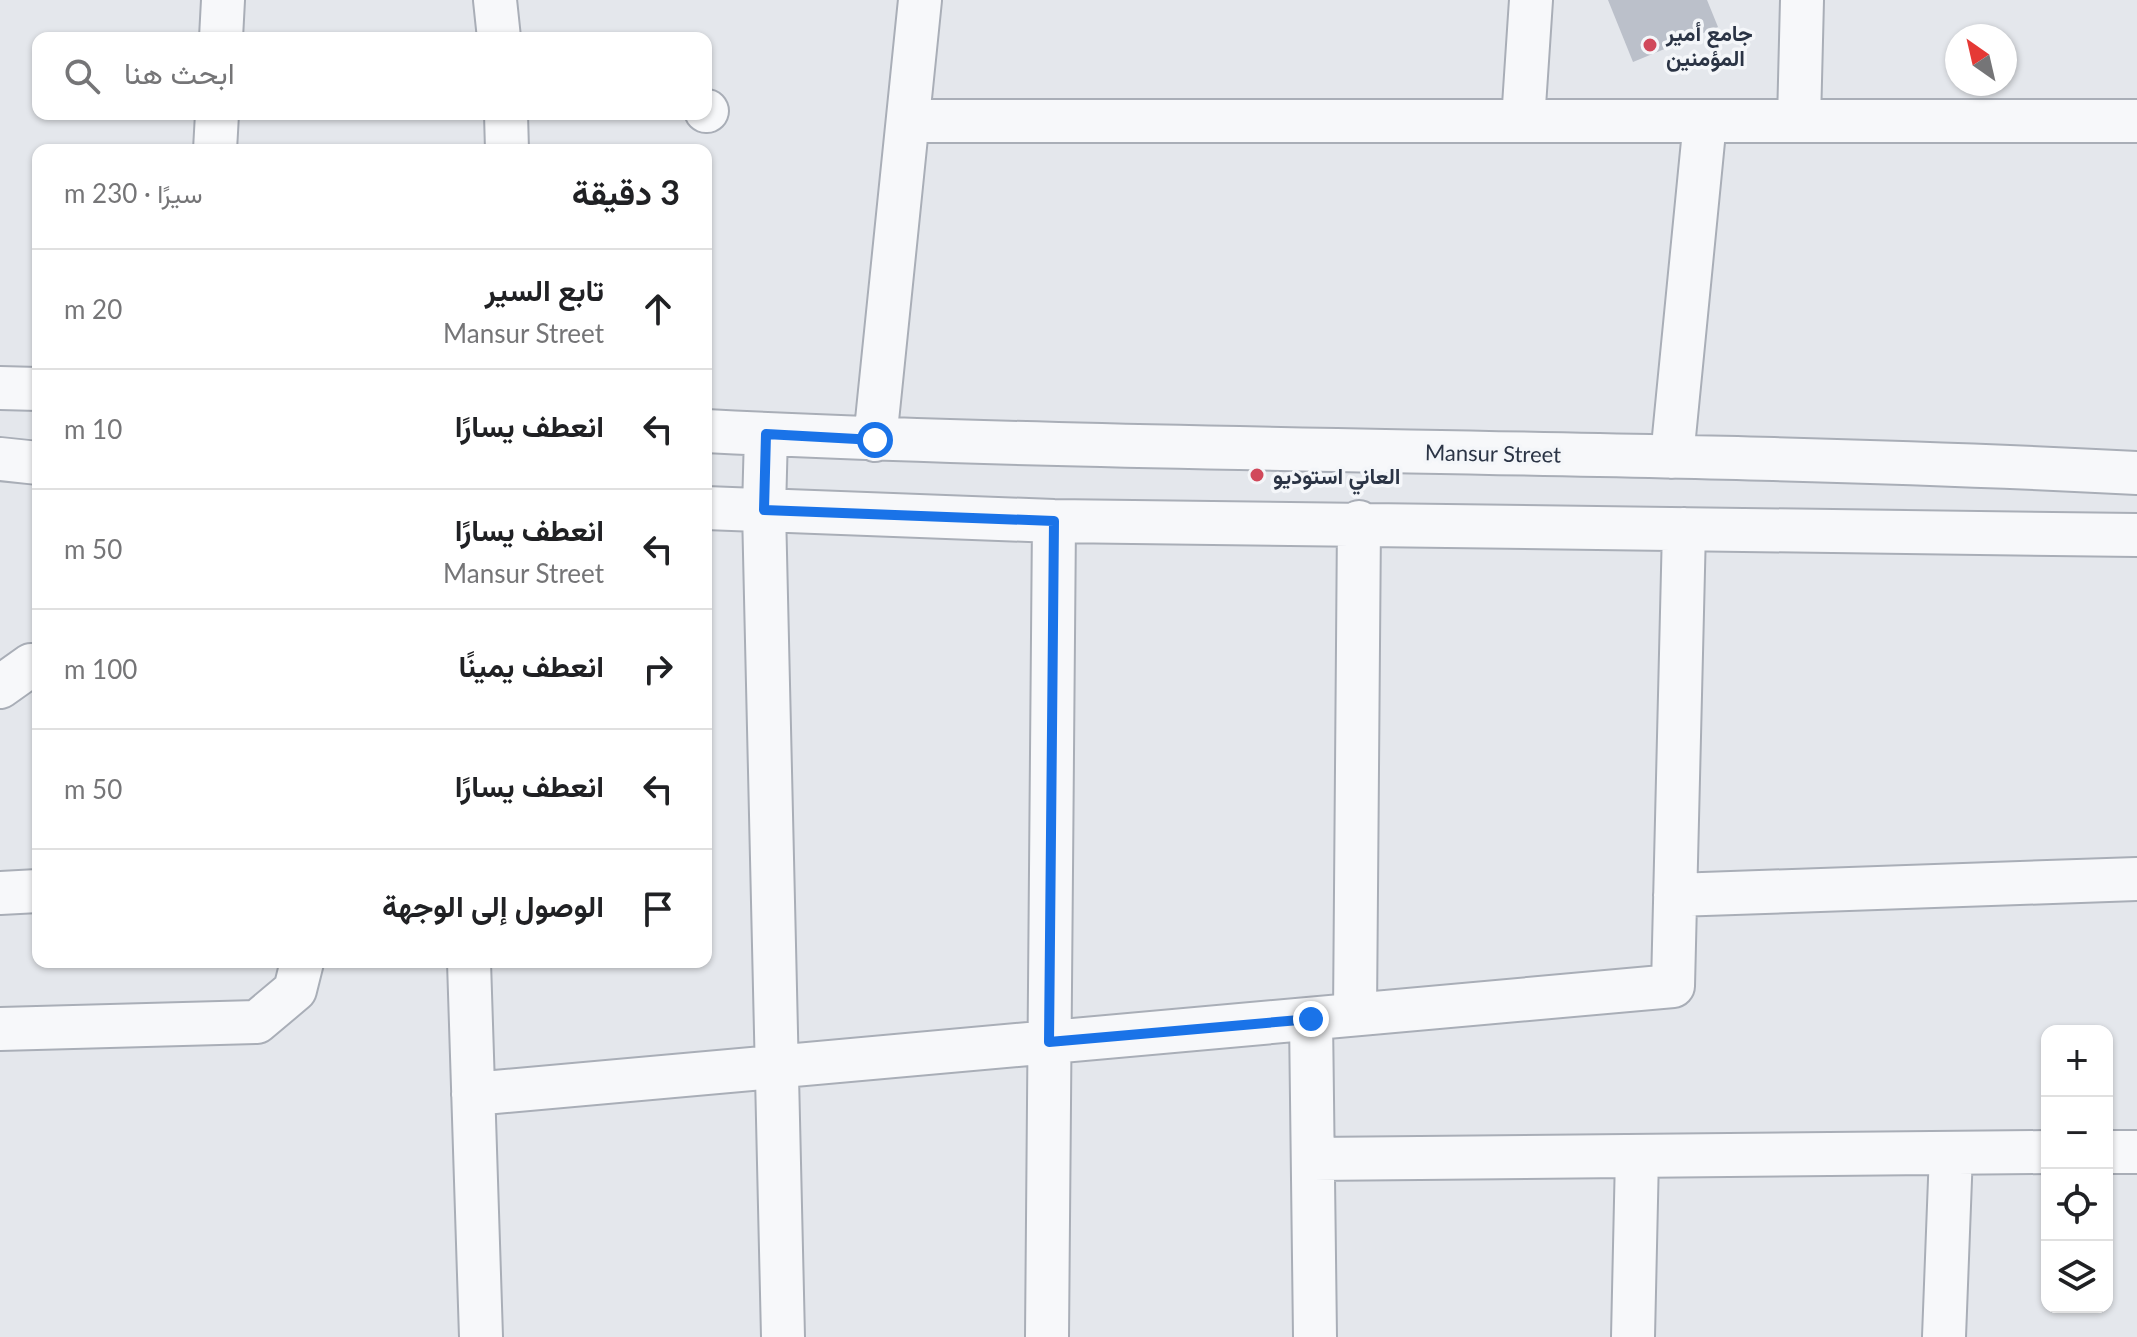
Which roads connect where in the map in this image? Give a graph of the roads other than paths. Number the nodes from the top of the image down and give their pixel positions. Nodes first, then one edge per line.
1 (223, 0) edge
2 (495, 0) edge
3 (920, 0) edge
4 (1531, 0) edge
5 (1802, 0) edge
6 (221, 32) edge
7 (498, 32) edge
8 (217, 120) edge
9 (506, 120) edge
10 (909, 121) junction
11 (1523, 121) junction
12 (1705, 121) junction
13 (1799, 121) junction
14 (2137, 121) edge
15 (215, 144) edge
16 (507, 144) edge
17 (0, 388) edge
18 (32, 389) edge
19 (712, 431) edge
20 (766, 434) junction
21 (875, 440) junction
22 (1672, 457) junction
23 (0, 459) edge
24 (32, 462) edge
25 (2127, 473) edge
26 (712, 508) edge
27 (764, 510) junction
28 (1054, 521) junction
29 (1359, 522) junction
30 (1684, 529) junction
31 (2126, 534) edge
32 (32, 665) edge
33 (0, 687) edge
34 (2137, 879) edge
35 (32, 891) edge
36 (0, 893) edge
37 (1675, 895) junction
38 (300, 968) edge
39 (469, 968) edge
40 (1355, 1014) junction
41 (1311, 1019) junction
42 (0, 1029) edge
43 (1049, 1042) junction
44 (778, 1067) junction
45 (473, 1094) junction
46 (2041, 1152) edge
47 (2113, 1152) edge
48 (2137, 1152) edge
49 (1951, 1153) junction
50 (1637, 1156) junction
51 (1313, 1159) junction
52 (481, 1337) edge
53 (783, 1337) edge
54 (1047, 1337) edge
55 (1315, 1337) edge
56 (1633, 1337) edge
57 (1944, 1337) edge

1 - 6 street
2 - 7 street
3 - 10 street
4 - 11 street
5 - 13 street
8 - 15 street
9 - 16 street
10 - 11 street
10 - 21 street
11 - 12 street
12 - 13 street
12 - 22 street
13 - 14 street
17 - 18 street
19 - 20 street, Mansur Street
20 - 21 street, Mansur Street
20 - 27 street
21 - 22 street, Mansur Street
22 - 25 street, Mansur Street
23 - 24 street
25 - 31 street
26 - 27 street
27 - 28 street
27 - 44 street
28 - 29 street
28 - 43 street
29 - 30 street
29 - 40 street
30 - 31 street
30 - 37 street
32 - 33 street
34 - 37 street
35 - 36 street
37 - 40 street
38 - 42 street
39 - 45 street
40 - 41 street
41 - 43 street
41 - 51 street
43 - 44 street
43 - 54 street
44 - 45 street
44 - 53 street
45 - 52 street
46 - 49 street
47 - 48 street
49 - 50 street
49 - 57 street
50 - 51 street
50 - 56 street
51 - 55 street

